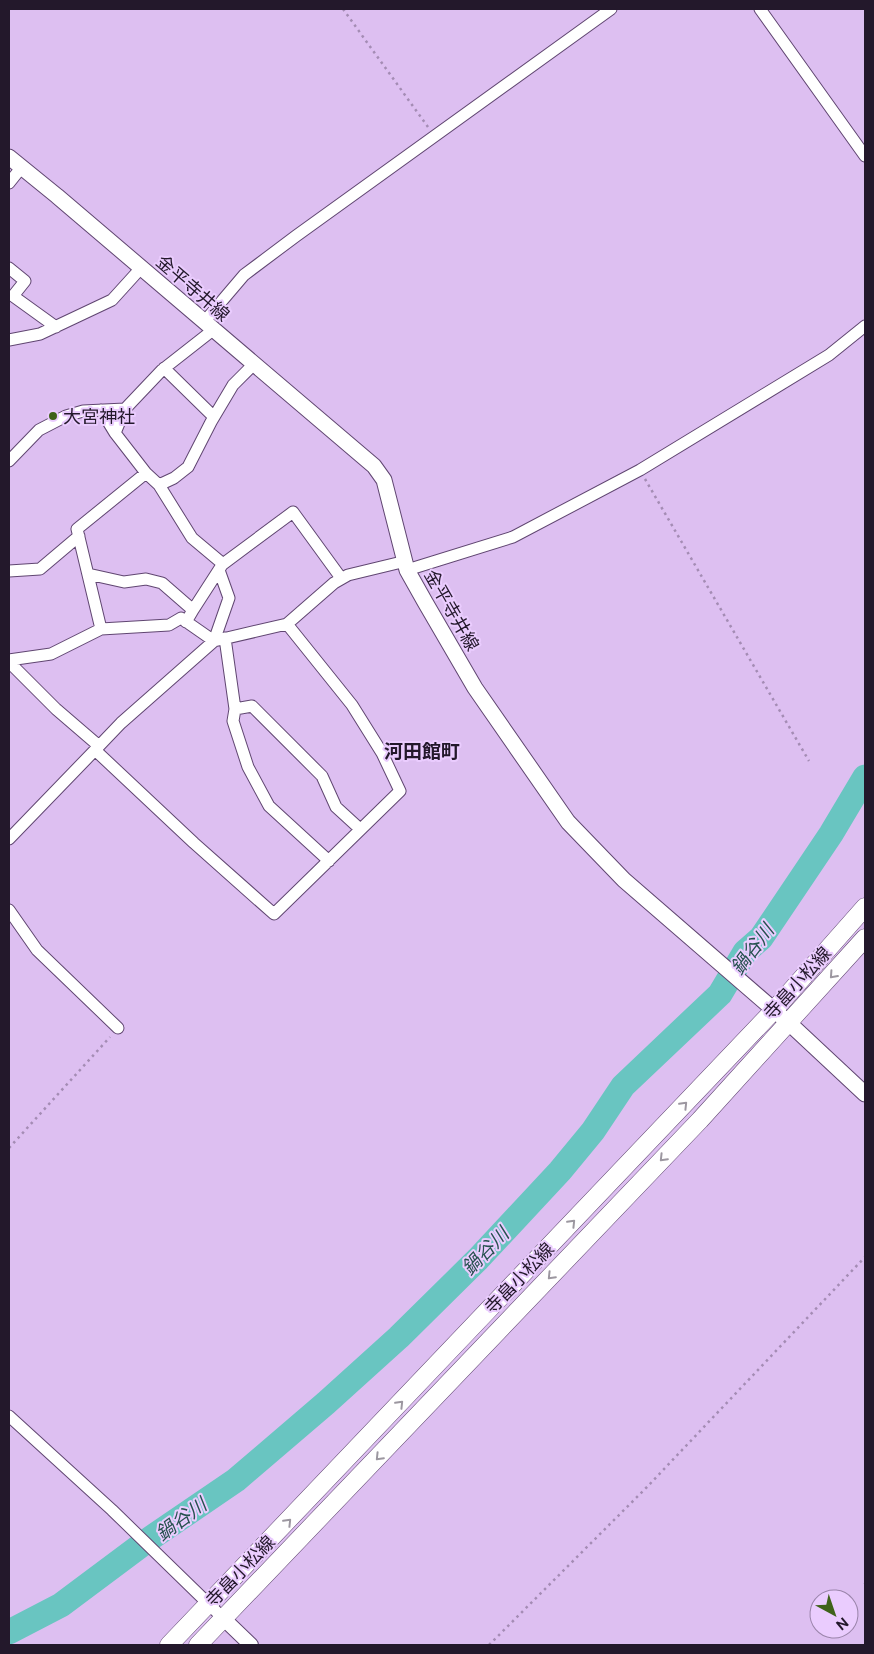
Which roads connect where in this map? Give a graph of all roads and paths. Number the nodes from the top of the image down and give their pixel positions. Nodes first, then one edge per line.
1 (343, 9) edge
2 (611, 9) edge
3 (760, 9) edge
4 (435, 136) junction
5 (865, 156) edge
6 (9, 157) edge
7 (21, 168) junction
8 (9, 183) edge
9 (9, 268) edge
10 (141, 268) junction
11 (56, 326) junction
12 (208, 326) junction
13 (865, 326) edge
14 (9, 340) edge
15 (254, 364) junction
16 (164, 368) junction
17 (125, 409) junction
18 (101, 410) junction
19 (214, 417) junction
20 (116, 433) junction
21 (9, 461) edge
22 (640, 470) junction
23 (146, 473) junction
24 (159, 485) junction
25 (79, 536) junction
26 (406, 565) junction
27 (221, 567) junction
28 (9, 571) edge
29 (88, 574) junction
30 (341, 578) junction
31 (193, 610) junction
32 (186, 622) junction
33 (287, 624) junction
34 (101, 629) junction
35 (225, 638) junction
36 (214, 641) junction
37 (9, 661) edge
38 (235, 709) junction
39 (97, 748) junction
40 (809, 761) dead end
41 (360, 830) junction
42 (9, 839) edge
43 (329, 861) junction
44 (865, 907) edge
45 (9, 910) edge
46 (865, 938) edge
47 (774, 1010) junction
48 (789, 1023) junction
49 (118, 1028) joint
50 (865, 1094) edge
51 (9, 1148) edge
52 (865, 1257) edge
53 (9, 1416) edge
54 (209, 1604) junction
55 (224, 1619) junction
56 (169, 1645) edge
57 (198, 1645) edge
58 (251, 1645) edge
59 (489, 1645) edge

1 - 4 path
2 - 4 street
3 - 5 street
4 - 12 street
6 - 7 main road, 金平寺井線
7 - 8 street
7 - 10 main road, 金平寺井線
9 - 11 street
10 - 11 street
10 - 12 main road, 金平寺井線
11 - 14 street
12 - 15 main road, 金平寺井線
12 - 16 street
13 - 22 street
15 - 19 street
15 - 26 main road, 金平寺井線
16 - 17 street
16 - 19 street
17 - 18 street
17 - 20 street
18 - 20 street
18 - 21 street
19 - 24 street
20 - 23 street
22 - 26 street
22 - 40 path
23 - 24 street
23 - 25 street
24 - 27 street
25 - 28 street
25 - 29 street
26 - 30 street
26 - 47 main road, 金平寺井線
27 - 30 street
27 - 31 street
27 - 36 street
29 - 31 street
29 - 34 street
30 - 33 street
31 - 32 street
32 - 34 street
32 - 36 street
33 - 35 street
33 - 41 street
34 - 37 street
35 - 36 street
35 - 38 street
36 - 39 street
37 - 39 street
38 - 41 street
38 - 43 street
39 - 42 street
39 - 43 street
41 - 43 street
44 - 47 main road, 寺畠小松線
45 - 49 street
46 -> 48 main road, 寺畠小松線
47 - 48 main road, 金平寺井線
54 -> 47 main road, 寺畠小松線
48 - 50 main road, 金平寺井線
48 -> 55 main road, 寺畠小松線
49 - 51 path
52 - 59 path
53 - 54 street
54 - 55 street
54 - 56 main road, 寺畠小松線
55 - 57 main road, 寺畠小松線
55 - 58 street

